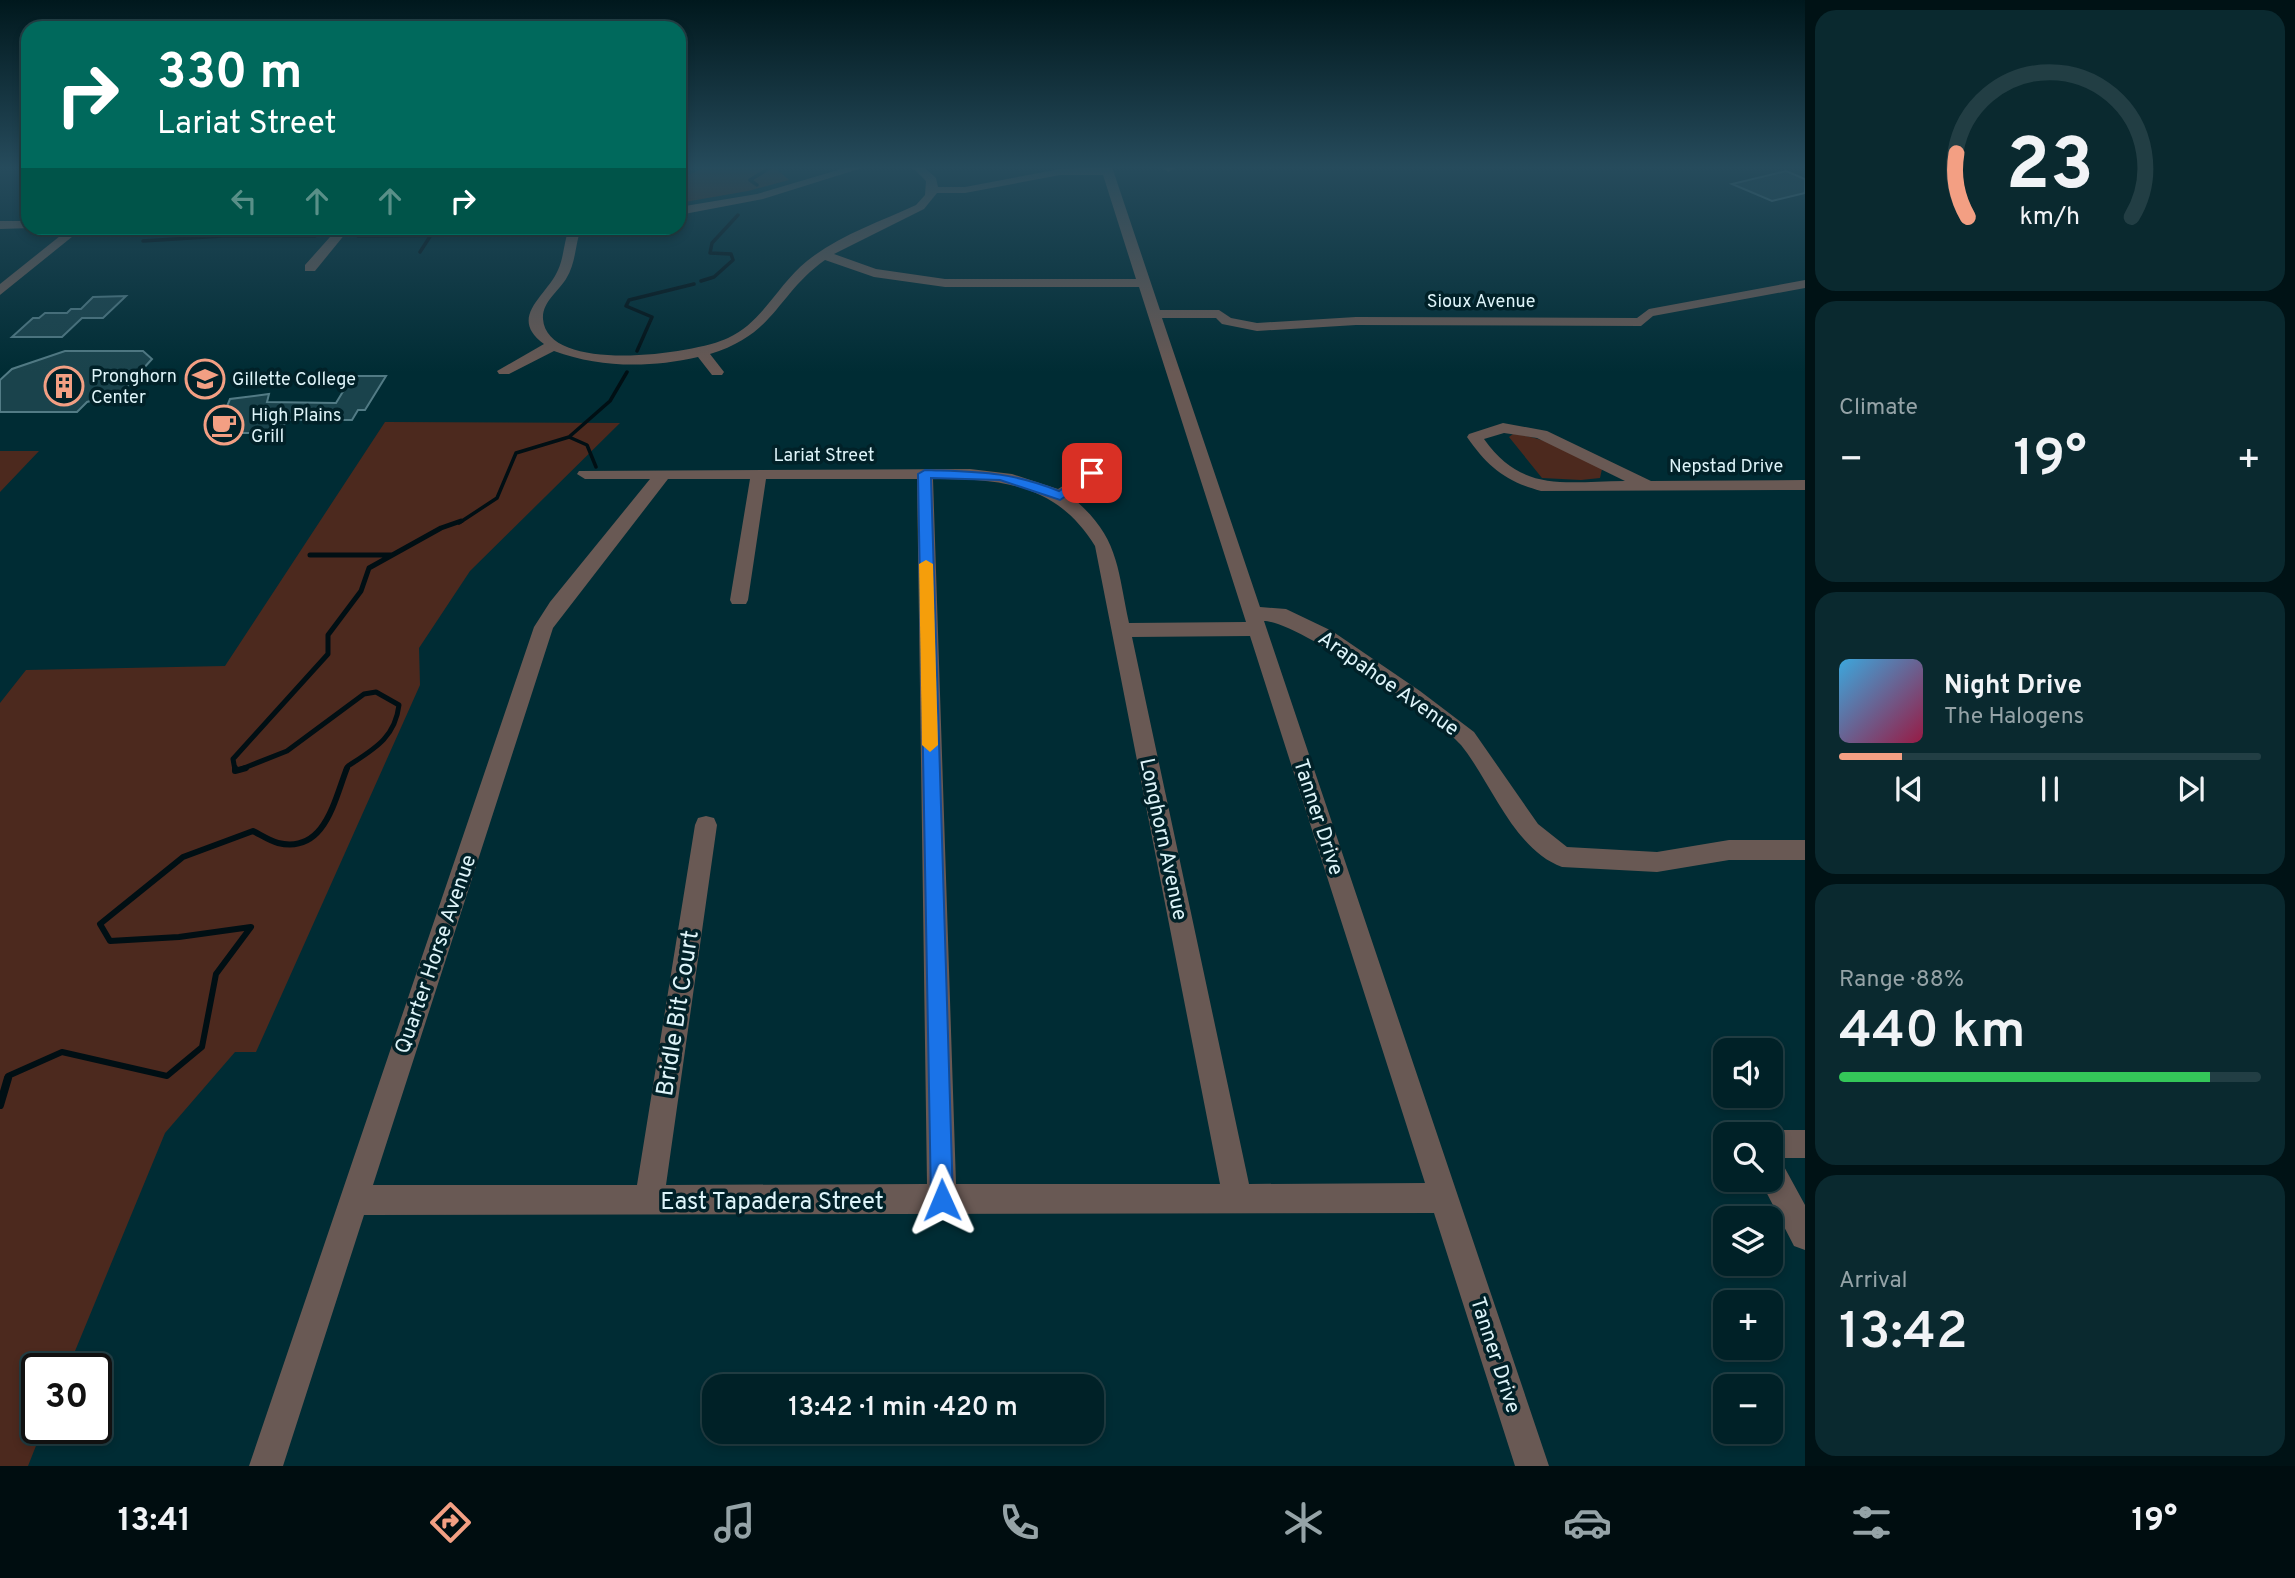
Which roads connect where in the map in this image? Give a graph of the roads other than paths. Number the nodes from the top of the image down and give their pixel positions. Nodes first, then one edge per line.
1 (68, 235) edge
2 (338, 235) edge
3 (573, 235) edge
4 (864, 235) edge
5 (1129, 235) edge
6 (824, 256) junction
7 (310, 268) dead end
8 (1144, 283) junction
9 (1805, 284) edge
10 (0, 291) edge
11 (1154, 314) junction
12 (554, 345) junction
13 (702, 352) junction
14 (504, 371) dead end
15 (718, 372) dead end
16 (1092, 473) dead end
17 (585, 474) dead end
18 (663, 474) junction
19 (759, 474) junction
20 (925, 474) junction
21 (1647, 485) junction
22 (1805, 485) edge
23 (1060, 496) junction
24 (739, 600) dead end
25 (1254, 621) junction
26 (1122, 630) junction
27 (706, 825) dead end
28 (1805, 850) edge
29 (1783, 1144) edge
30 (1805, 1144) edge
31 (1782, 1192) edge
32 (1444, 1198) junction
33 (1238, 1199) junction
34 (352, 1200) junction
35 (649, 1200) junction
36 (942, 1200) junction
37 (1805, 1235) edge
38 (266, 1466) edge
39 (1532, 1466) edge

1 - 10 street
2 - 7 street
3 - 12 street
4 - 6 street
5 - 8 street, Tanner Drive
6 - 8 street
6 - 13 street
8 - 11 street, Tanner Drive
9 - 11 street, Sioux Avenue
11 - 25 street, Tanner Drive
12 - 13 street
12 - 14 street
13 - 15 street
16 - 23 street
17 - 18 street, Lariat Street
18 - 19 street, Lariat Street
18 - 34 street, Quarter Horse Avenue
19 - 20 street, Lariat Street
19 - 24 street
20 - 23 street, Lariat Street
20 - 36 street
21 - 21 street, Nepstad Drive
21 - 22 street, Nepstad Drive
23 - 26 street, Longhorn Avenue
25 - 26 street, Arapahoe Avenue
25 - 28 street, Arapahoe Avenue
25 - 32 street, Tanner Drive
26 - 33 street, Longhorn Avenue
27 - 35 street, Bridle Bit Court
29 - 30 street
31 - 37 street
32 - 33 street, East Tapadera Street
32 - 39 street, Tanner Drive
33 - 36 street, East Tapadera Street
34 - 35 street, East Tapadera Street
34 - 38 street, Quarter Horse Avenue
35 - 36 street, East Tapadera Street

